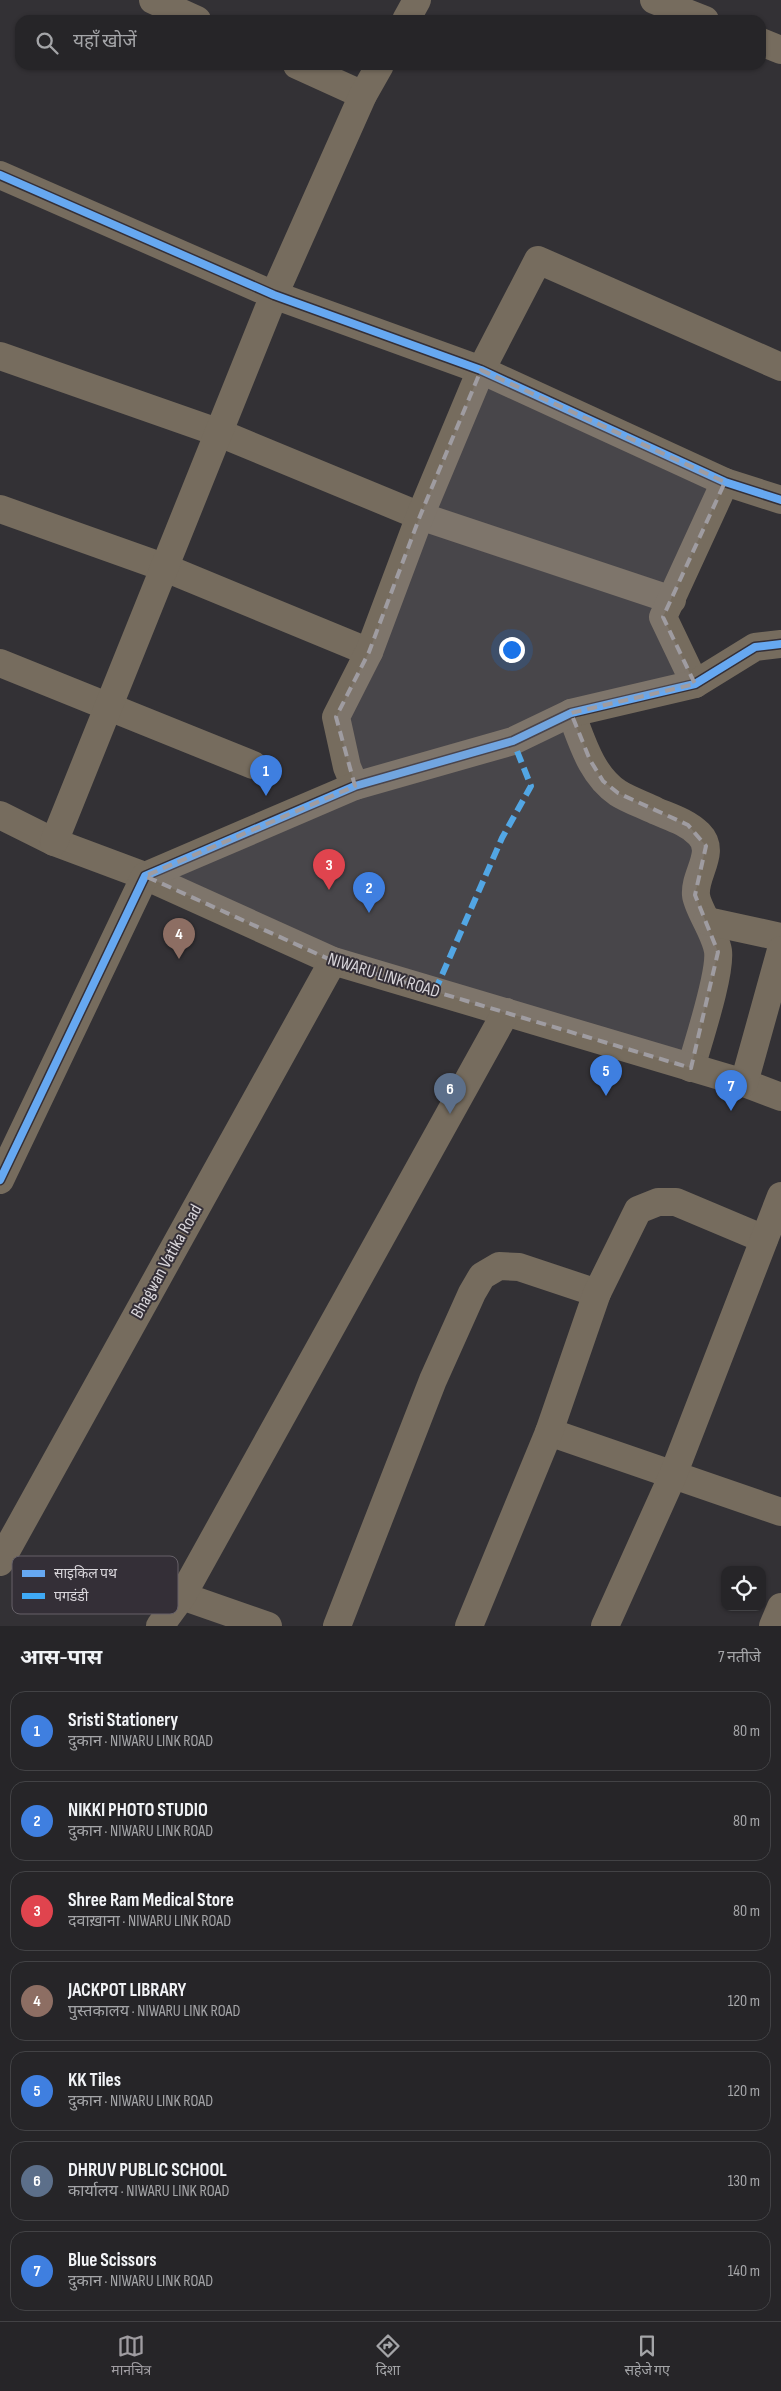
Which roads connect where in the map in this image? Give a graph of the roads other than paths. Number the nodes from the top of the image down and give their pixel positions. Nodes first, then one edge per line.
1 (153, 0) edge
2 (417, 0) edge
3 (654, 0) edge
4 (186, 15) edge
5 (409, 15) edge
6 (692, 15) edge
7 (766, 44) edge
8 (781, 50) edge
9 (308, 70) edge
10 (377, 70) edge
11 (363, 95) junction
12 (0, 175) edge
13 (274, 295) junction
14 (0, 356) edge
15 (781, 367) edge
16 (481, 370) junction
17 (217, 432) junction
18 (725, 482) junction
19 (781, 500) edge
20 (0, 509) edge
21 (420, 516) junction
22 (163, 567) junction
23 (672, 600) junction
24 (768, 646) edge
25 (370, 652) junction
26 (781, 660) edge
27 (0, 662) edge
28 (695, 684) junction
29 (108, 706) junction
30 (571, 713) junction
31 (254, 766) dead end
32 (354, 786) junction
33 (0, 815) edge
34 (54, 842) junction
35 (145, 876) junction
36 (707, 921) junction
37 (781, 937) edge
38 (781, 950) edge
39 (333, 961) junction
40 (506, 1012) junction
41 (691, 1068) junction
42 (744, 1083) junction
43 (781, 1098) edge
44 (0, 1180) edge
45 (781, 1196) edge
46 (764, 1239) junction
47 (597, 1293) junction
48 (549, 1432) junction
49 (673, 1475) junction
50 (781, 1512) edge
51 (0, 1562) edge
52 (182, 1596) junction
53 (178, 1601) edge
54 (781, 1607) edge
55 (169, 1614) edge
56 (160, 1626) edge
57 (268, 1626) edge
58 (337, 1626) edge
59 (469, 1626) edge
60 (605, 1626) edge
61 (773, 1626) edge

1 - 4 street
2 - 5 street
3 - 6 street
7 - 8 street
9 - 11 street
10 - 11 street
11 - 13 street
12 - 13 street
13 - 16 street
13 - 17 street
14 - 17 street
15 - 16 street
16 - 18 street
16 - 21 street
17 - 21 street
17 - 22 street
18 - 19 street
18 - 23 street
20 - 22 street
21 - 23 street
21 - 25 street
22 - 25 street
22 - 29 street
23 - 28 street
24 - 26 street
24 - 28 street
25 - 32 street
27 - 29 street
28 - 30 street
29 - 31 street
29 - 34 street
30 - 32 street
30 - 36 street
32 - 35 street
33 - 34 street, NIWARU LINK ROAD
34 - 35 street, NIWARU LINK ROAD
35 - 39 street, NIWARU LINK ROAD
35 - 44 street
36 - 37 street
36 - 41 street
38 - 42 street
39 - 40 street, NIWARU LINK ROAD
39 - 51 street, Bhagwan Vatika Road
40 - 41 street, NIWARU LINK ROAD
40 - 52 street
41 - 42 street, NIWARU LINK ROAD
42 - 43 street, NIWARU LINK ROAD
45 - 46 street
46 - 47 street
46 - 49 street
47 - 48 street
47 - 58 street
48 - 49 street
48 - 59 street
49 - 50 street
49 - 60 street
52 - 53 street
52 - 57 street
54 - 61 street
55 - 56 street

